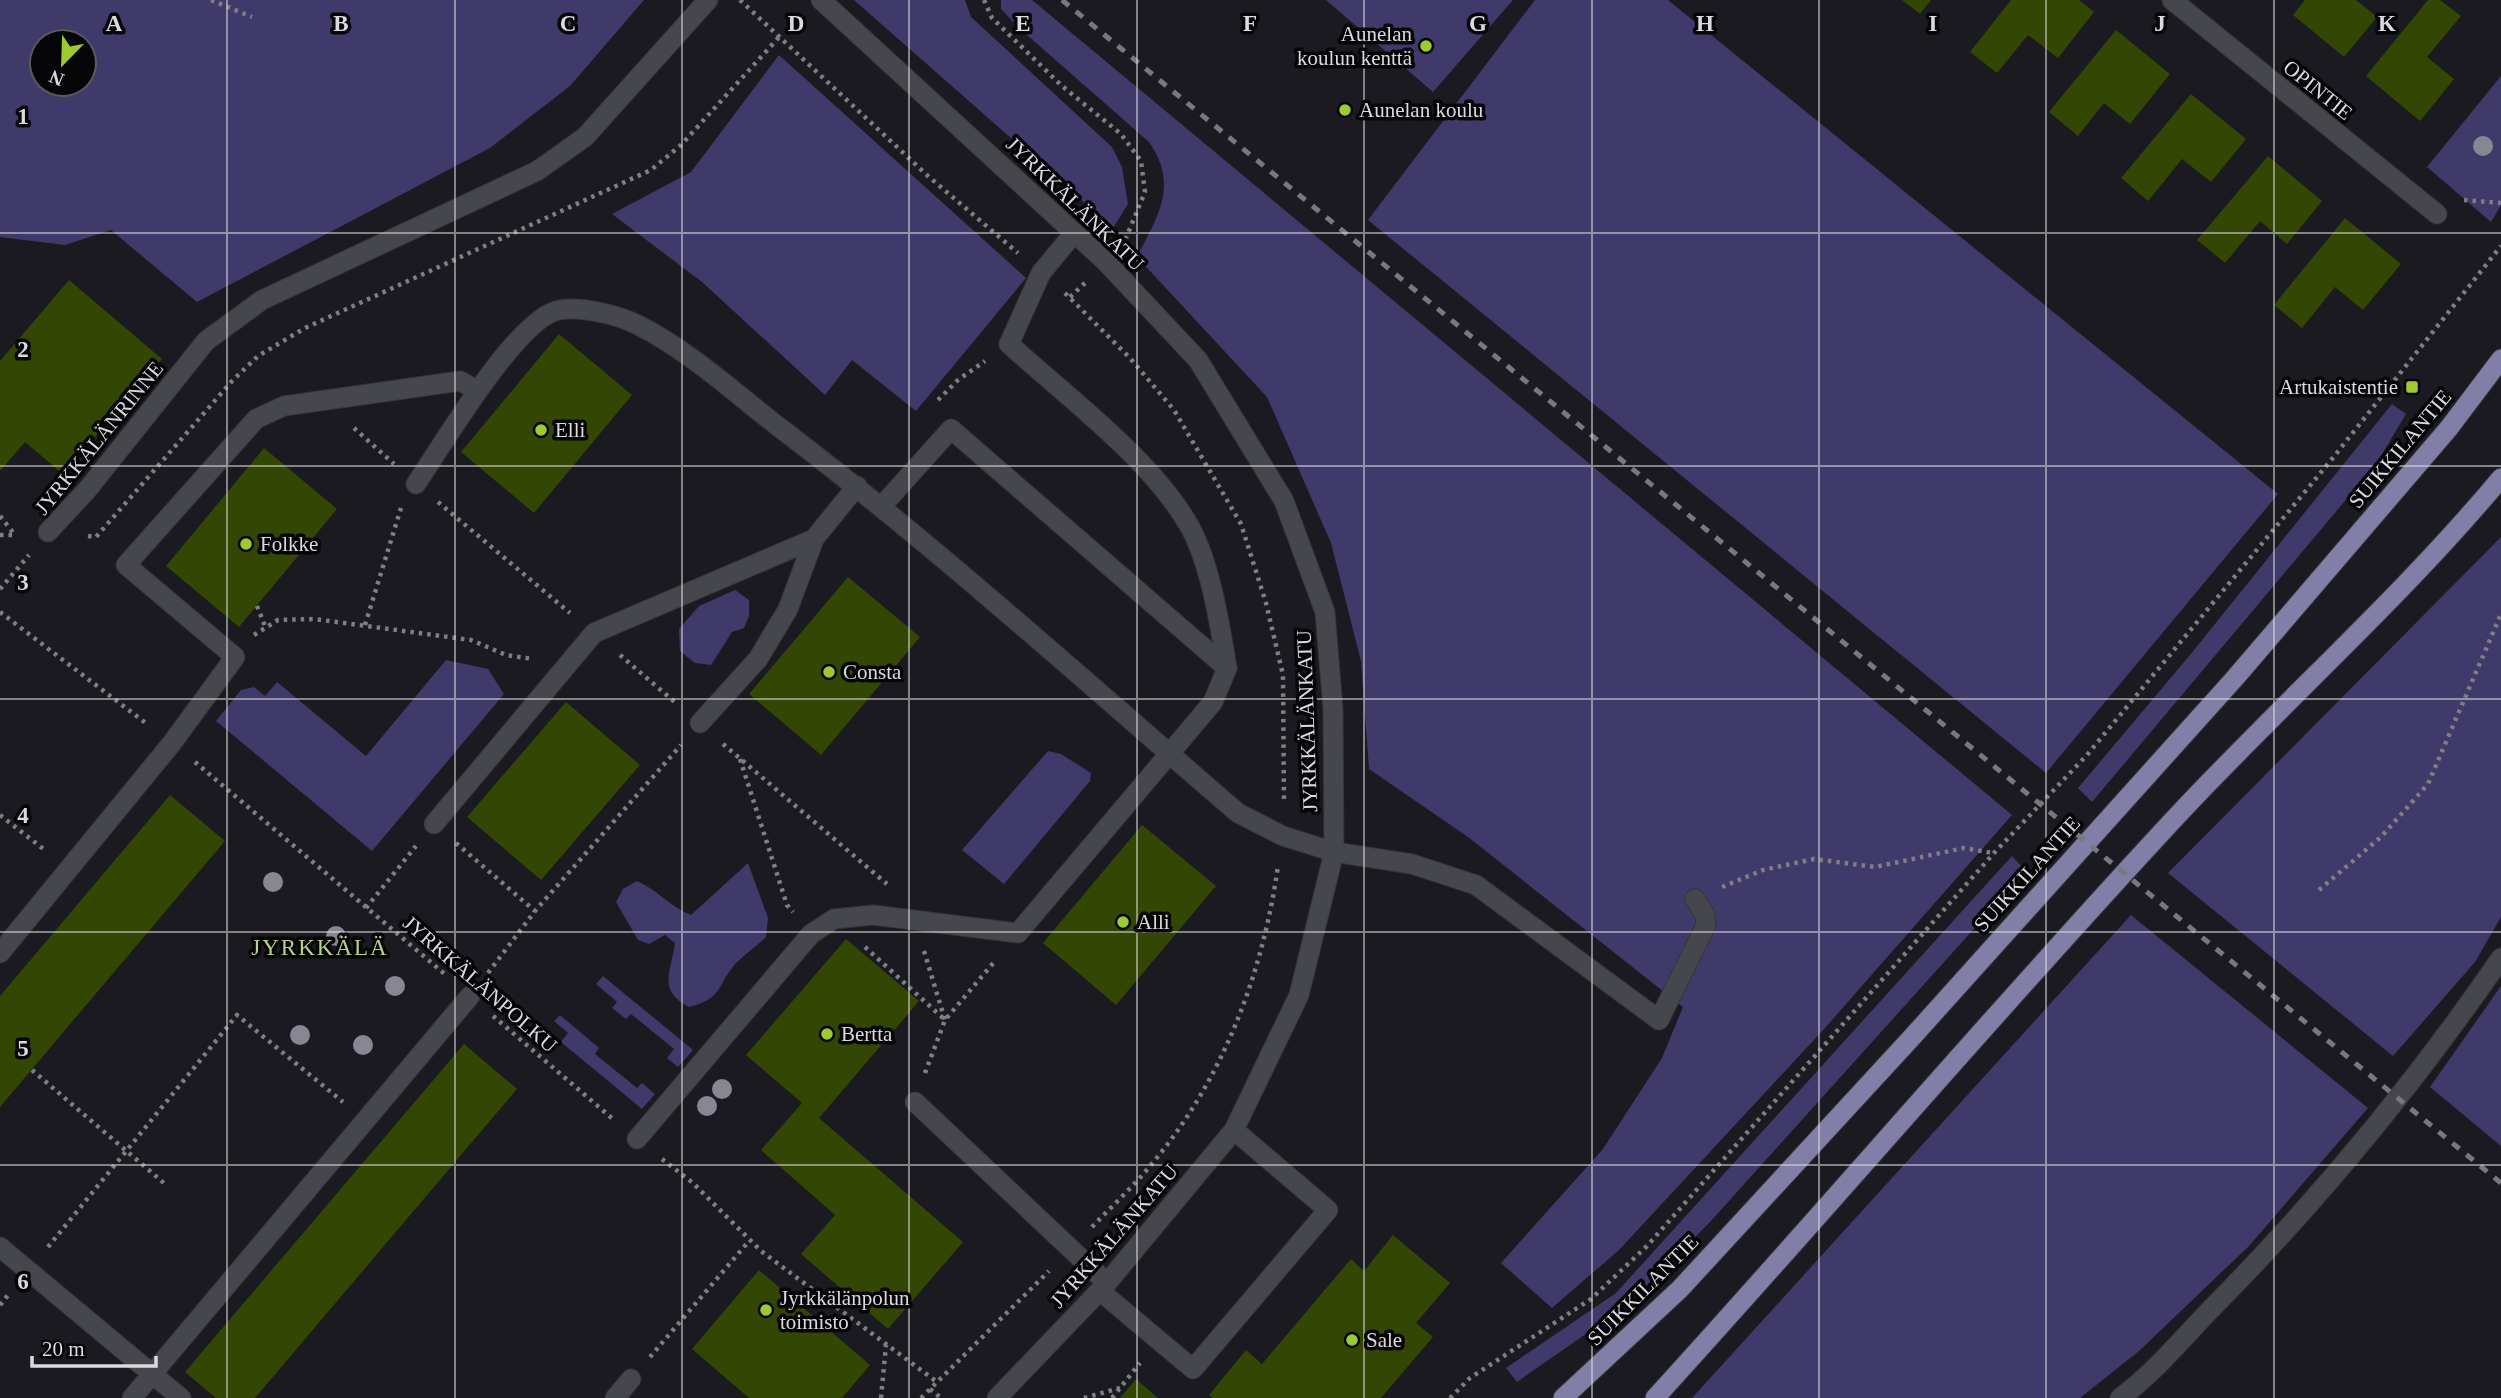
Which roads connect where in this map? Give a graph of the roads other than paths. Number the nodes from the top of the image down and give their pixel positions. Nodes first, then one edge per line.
1 (708, 0) edge
2 (821, 0) edge
3 (2172, 0) edge
4 (2437, 214) dead end
5 (1074, 233) junction
6 (2501, 359) edge
7 (478, 391) junction
8 (2501, 478) edge
9 (416, 484) road end
10 (857, 486) junction
11 (881, 507) junction
12 (48, 532) road end
13 (814, 538) junction
14 (1227, 668) junction
15 (700, 723) road end
16 (1168, 753) junction
17 (434, 824) road end
18 (1334, 852) junction
19 (1695, 899) road end
20 (0, 953) edge
21 (2501, 958) edge
22 (470, 996) road end
23 (915, 1102) road end
24 (1234, 1130) junction
25 (637, 1139) road end
26 (0, 1247) edge
27 (1103, 1287) junction
28 (152, 1374) junction
29 (631, 1379) road end
30 (132, 1398) edge
31 (181, 1398) edge
32 (615, 1398) edge
33 (997, 1398) edge
34 (1563, 1398) edge
35 (1655, 1398) edge
36 (2120, 1398) edge

1 - 12 street, JYRKKÄLÄNRINNE
2 - 5 street, JYRKKÄLÄNKATU
3 - 4 street, OPINTIE
5 - 14 street
5 - 18 street, JYRKKÄLÄNKATU
6 - 34 main road, SUIKKILANTIE
7 - 9 street
7 - 10 street
7 - 20 street
8 - 35 main road
10 - 11 street
10 - 13 street
11 - 14 street
11 - 16 street
13 - 15 street
13 - 17 street
14 - 16 street
16 - 18 street
16 - 25 street
18 - 19 street
18 - 24 street, JYRKKÄLÄNKATU
21 - 36 street
22 - 28 street
23 - 27 street
24 - 27 street, JYRKKÄLÄNKATU
24 - 27 street
26 - 28 street
27 - 33 street, JYRKKÄLÄNKATU
28 - 30 street
28 - 31 street
29 - 32 street

